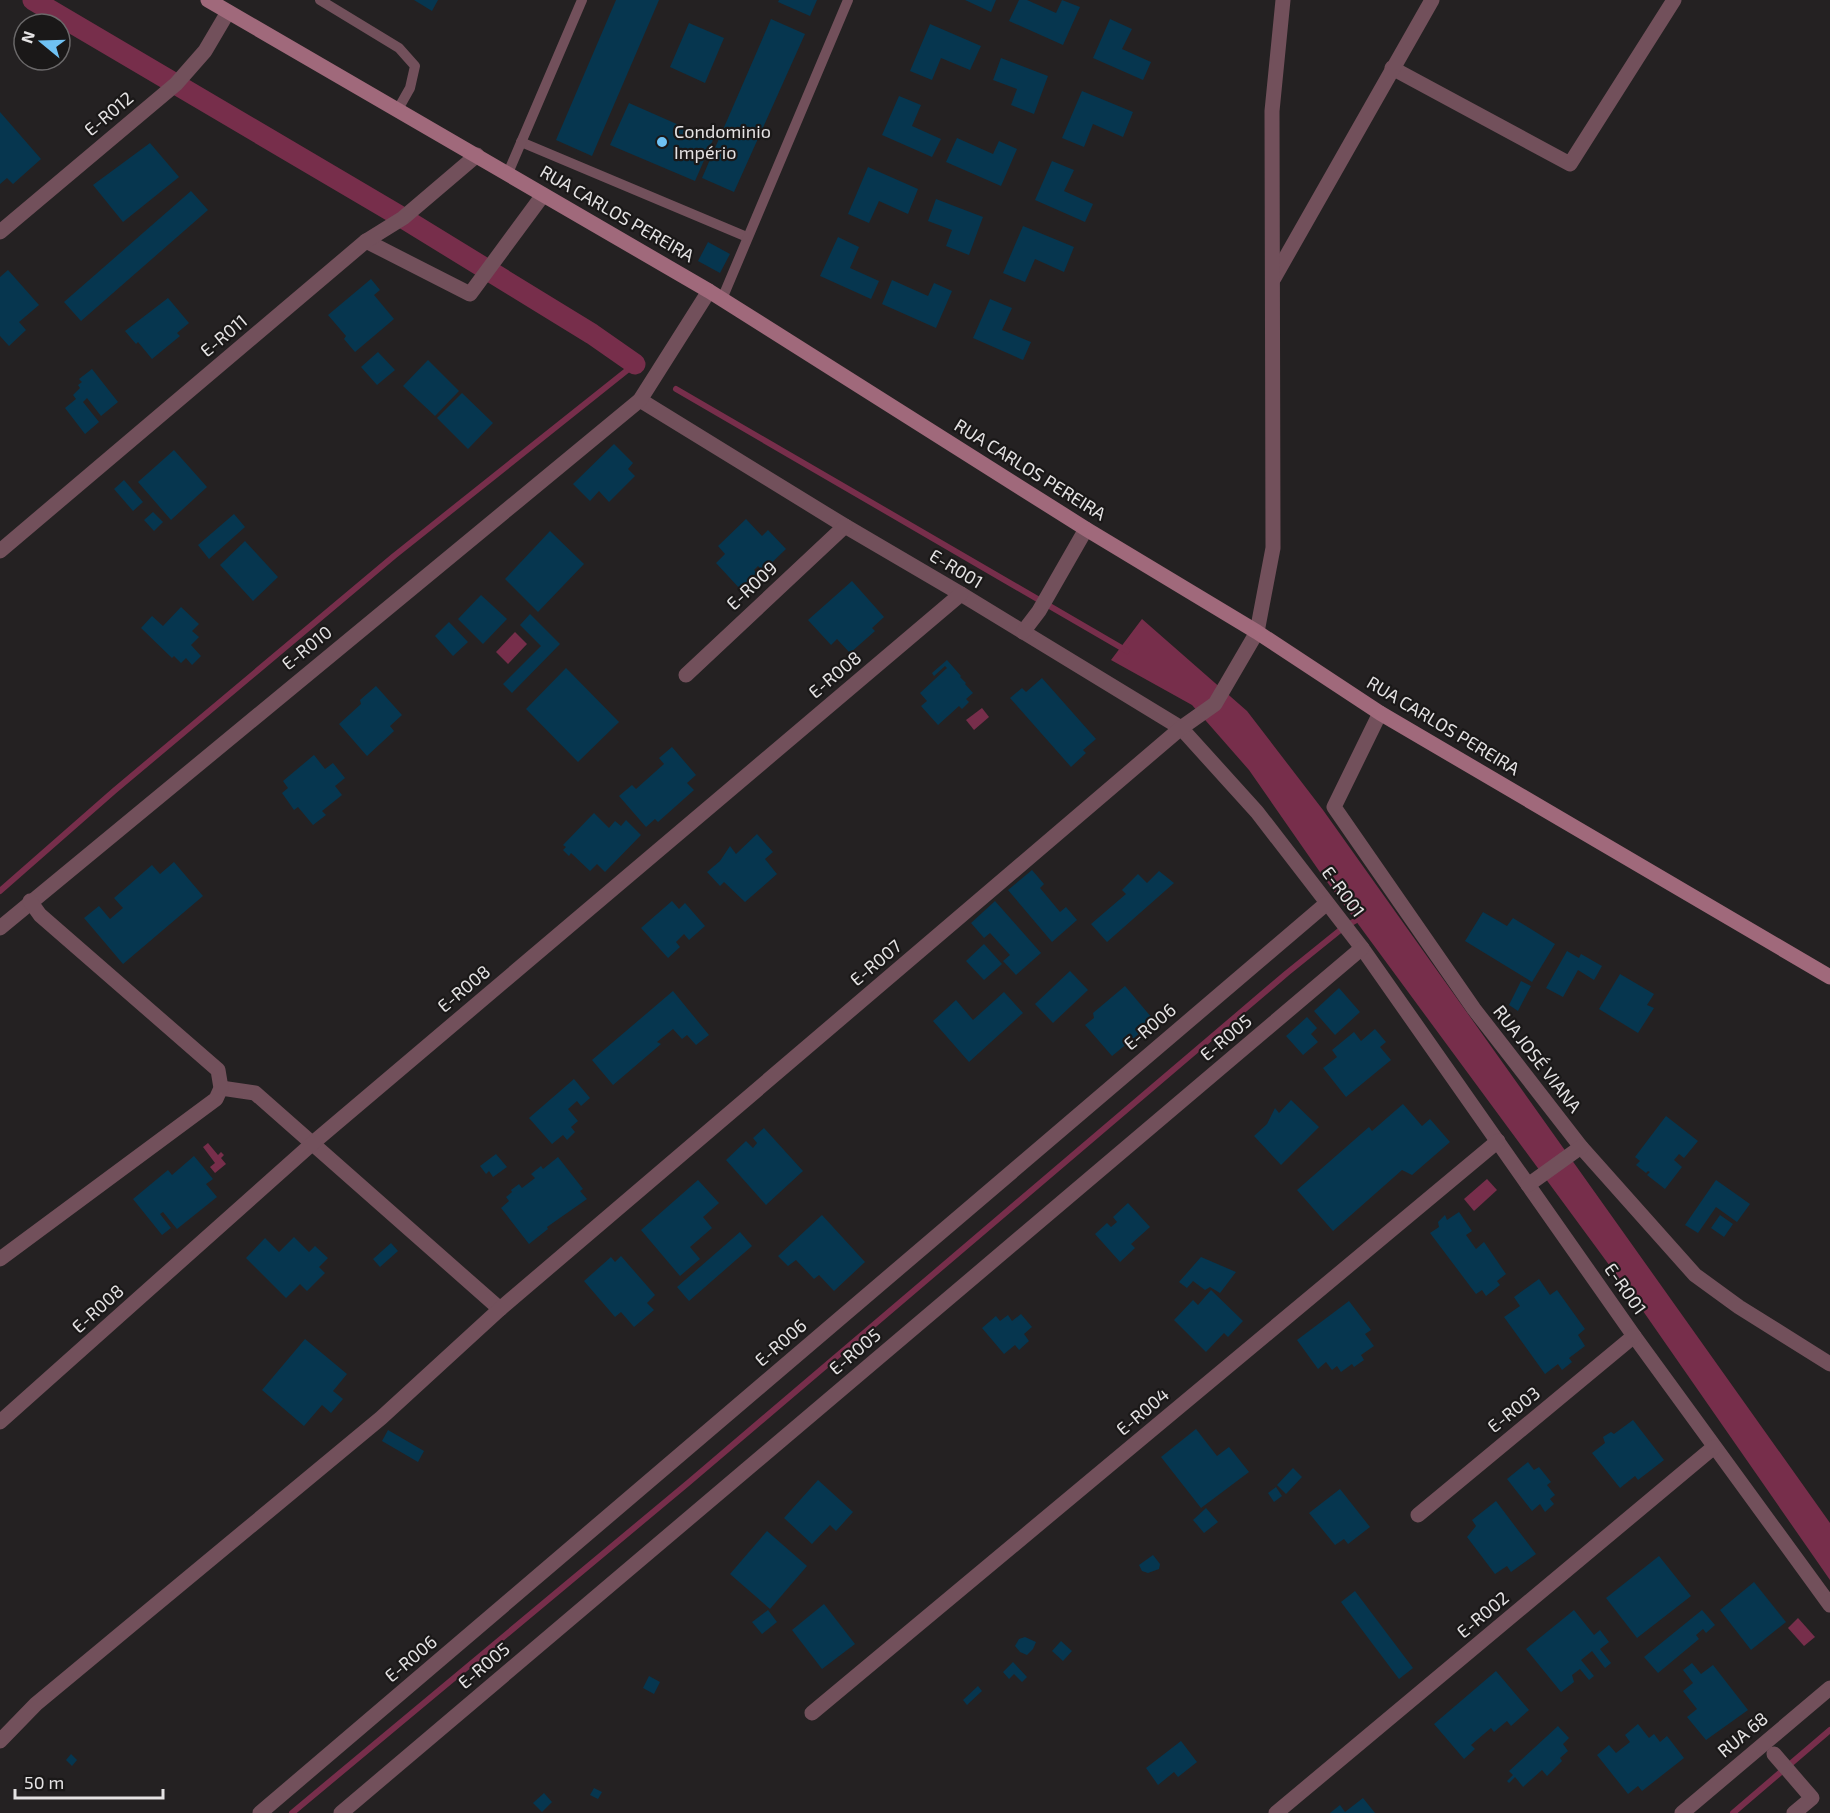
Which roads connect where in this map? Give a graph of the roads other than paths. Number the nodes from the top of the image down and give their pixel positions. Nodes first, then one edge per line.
1 (208, 0) edge
2 (320, 0) edge
3 (582, 0) edge
4 (848, 0) edge
5 (1283, 0) edge
6 (1432, 0) edge
7 (1674, 0) edge
8 (228, 12) junction
9 (1392, 68) junction
10 (397, 111) junction
11 (520, 142) junction
12 (477, 155) junction
13 (508, 173) junction
14 (543, 195) junction
15 (0, 232) edge
16 (747, 237) junction
17 (366, 241) junction
18 (1272, 280) junction
19 (715, 295) junction
20 (640, 400) junction
21 (845, 526) junction
22 (1086, 529) junction
23 (0, 551) edge
24 (961, 594) junction
25 (1023, 632) junction
26 (1257, 632) junction
27 (686, 675) dead end
28 (1380, 713) junction
29 (1181, 728) junction
30 (30, 902) junction
31 (1327, 903) junction
32 (0, 928) edge
33 (1362, 948) junction
34 (1830, 977) edge
35 (221, 1088) junction
36 (1498, 1141) junction
37 (314, 1142) junction
38 (1581, 1147) junction
39 (1528, 1185) junction
40 (0, 1259) edge
41 (500, 1309) junction
42 (1634, 1336) junction
43 (1830, 1364) edge
44 (0, 1422) edge
45 (1714, 1447) junction
46 (1418, 1515) dead end
47 (1830, 1605) edge
48 (1830, 1688) edge
49 (812, 1713) dead end
50 (0, 1741) edge
51 (1765, 1742) junction
52 (1774, 1754) joint
53 (260, 1813) edge
54 (341, 1813) edge
55 (1276, 1813) edge
56 (1682, 1813) edge
57 (1794, 1813) edge

1 - 8 street, RUA CARLOS PEREIRA
2 - 10 lane
3 - 11 lane
4 - 16 lane
5 - 18 street, E-R007
6 - 9 street
7 - 9 street
8 - 10 street, RUA CARLOS PEREIRA
8 - 15 street, E-R012
9 - 18 street
10 - 12 street, RUA CARLOS PEREIRA
11 - 13 lane
11 - 16 lane
12 - 13 street, RUA CARLOS PEREIRA
12 - 17 street, E-R011
13 - 14 street, RUA CARLOS PEREIRA
14 - 17 street
14 - 19 street, RUA CARLOS PEREIRA
16 - 19 lane
17 - 23 street, E-R011
18 - 26 street, E-R007
19 - 20 street, E-R010
19 - 22 street, RUA CARLOS PEREIRA
20 - 21 street, E-R001
20 - 30 street, E-R010
21 - 24 street, E-R001
21 - 27 street, E-R009
22 - 25 street
22 - 26 street, RUA CARLOS PEREIRA
24 - 25 street, E-R001
24 - 37 street, E-R008
25 - 29 street, E-R001
26 - 28 street, RUA CARLOS PEREIRA
26 - 29 street, E-R007
28 - 34 street, RUA CARLOS PEREIRA
28 - 38 street, RUA JOSÉ VIANA
29 - 31 street, E-R001
29 - 41 street, E-R007
30 - 32 street, E-R010
30 - 35 street
31 - 33 street, E-R001
31 - 53 street, E-R006
33 - 36 street, E-R001
33 - 54 street, E-R005
35 - 37 street
35 - 40 street
36 - 39 street, E-R001
36 - 49 street, E-R004
37 - 41 street
37 - 44 street, E-R008
38 - 39 street
38 - 43 street, RUA JOSÉ VIANA
39 - 42 street, E-R001
41 - 50 street, E-R007
42 - 45 street, E-R001
42 - 46 street, E-R003
45 - 47 street, E-R001
45 - 55 street, E-R002
48 - 51 street, RUA 68
51 - 52 lane
51 - 56 street, RUA 68
52 - 57 street

